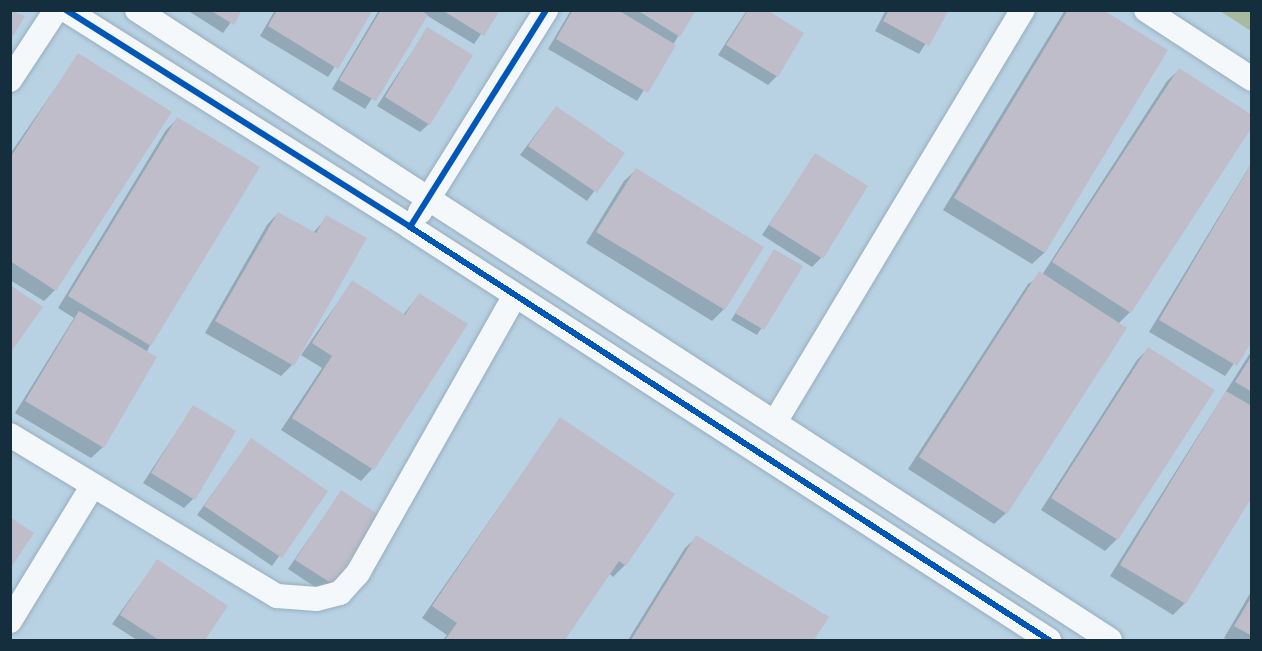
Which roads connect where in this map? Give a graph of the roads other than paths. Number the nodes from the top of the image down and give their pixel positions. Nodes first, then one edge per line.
1 (56, 10) edge
2 (66, 10) edge
3 (137, 10) edge
4 (546, 10) edge
5 (1023, 10) edge
6 (1146, 10) edge
7 (1251, 79) edge
8 (10, 80) edge
9 (428, 198) junction
10 (410, 227) junction
11 (515, 296) junction
12 (775, 422) junction
13 (10, 435) edge
14 (93, 485) junction
15 (10, 621) edge
16 (1049, 640) edge
17 (1110, 640) edge

1 - 8 street
2 - 10 street
3 - 9 street
4 - 9 street
5 - 12 street
6 - 7 street
9 - 10 street
9 - 12 street
10 - 11 street
11 - 14 street
11 - 16 street
12 - 17 street
13 - 14 street
14 - 15 street

